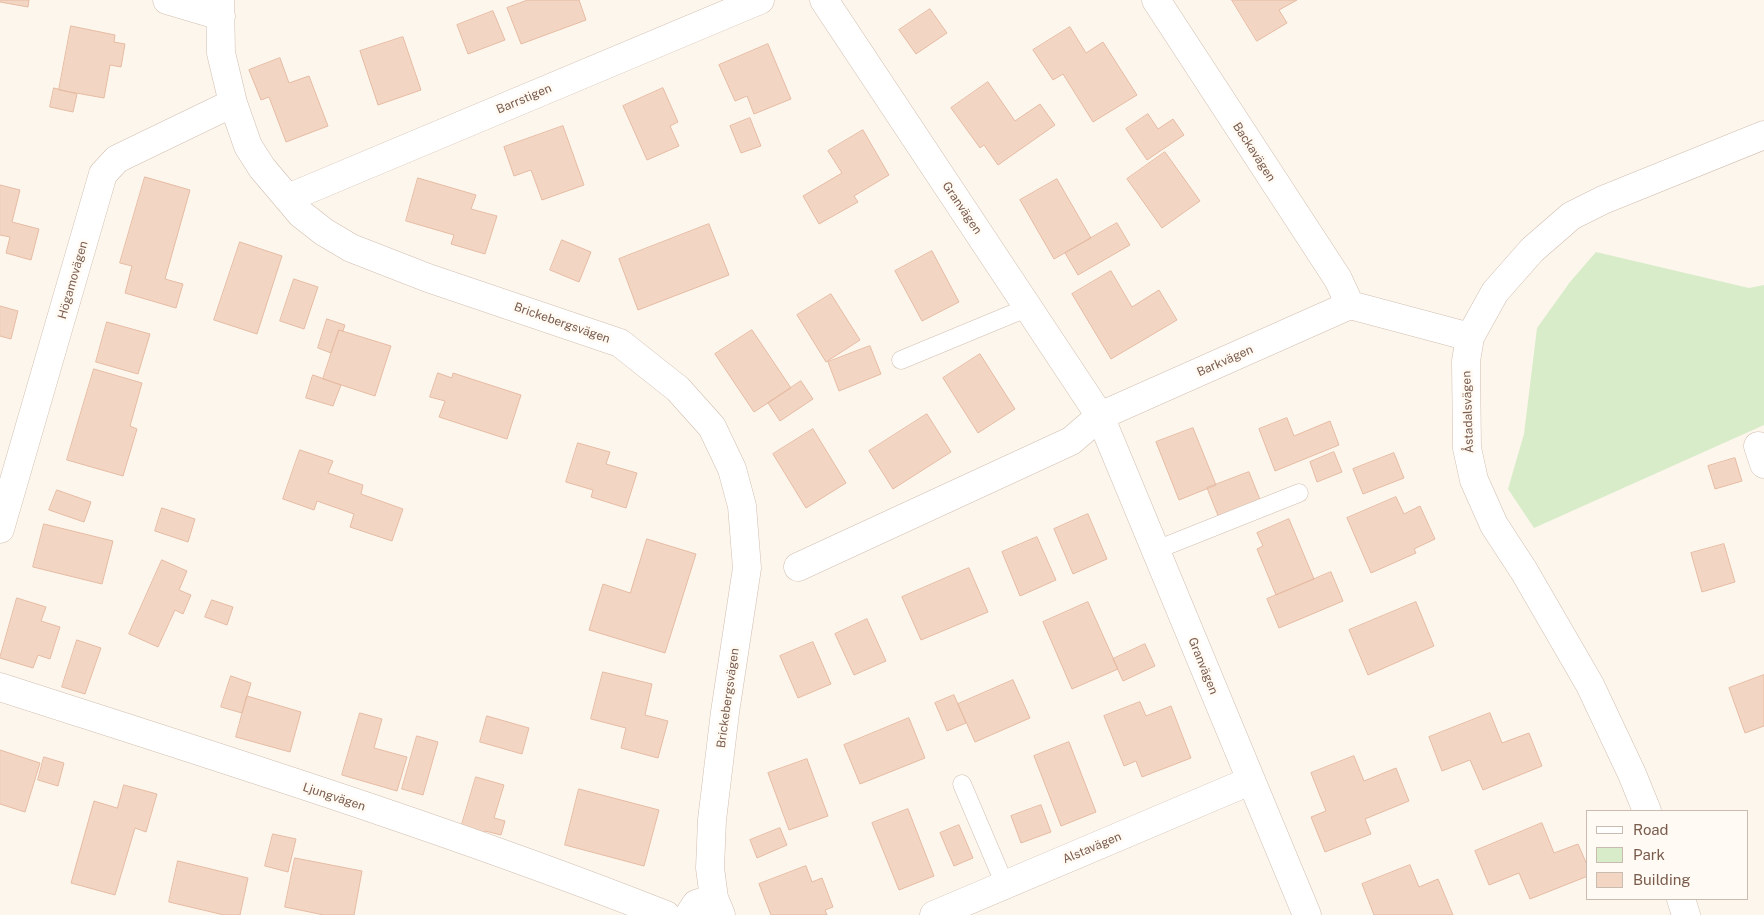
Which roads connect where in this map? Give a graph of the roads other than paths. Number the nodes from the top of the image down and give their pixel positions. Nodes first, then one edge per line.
1 (168, 0) edge
2 (760, 0) edge
3 (824, 0) edge
4 (1156, 0) edge
5 (221, 8) edge
6 (233, 103) junction
7 (1764, 135) edge
8 (288, 198) junction
9 (1350, 305) junction
10 (1029, 307) junction
11 (1470, 336) junction
12 (901, 360) dead end
13 (1100, 416) junction
14 (1299, 493) dead end
15 (0, 529) edge
16 (1156, 550) junction
17 (798, 567) dead end
18 (0, 687) edge
19 (1250, 781) junction
20 (962, 784) dead end
21 (1647, 810) edge
22 (1005, 885) junction
23 (1681, 900) edge
24 (718, 907) edge
25 (666, 915) edge
26 (689, 915) edge
27 (934, 915) edge
28 (1307, 915) edge
29 (1686, 915) edge

1 - 5 street, Brickebergsvägen
2 - 8 street, Barrstigen
3 - 10 street, Granvägen
4 - 9 street, Backavägen
5 - 6 street, Brickebergsvägen
6 - 8 street, Brickebergsvägen
6 - 15 street, Högamovägen
7 - 11 street, Åstadalsvägen
8 - 24 street, Brickebergsvägen
9 - 11 street
9 - 13 street, Barkvägen
10 - 12 lane
10 - 13 street, Granvägen
11 - 21 street, Åstadalsvägen
13 - 16 street, Granvägen
13 - 17 street
14 - 16 lane
16 - 19 street, Granvägen
18 - 25 street, Ljungvägen
19 - 22 street, Alstavägen
19 - 28 street, Granvägen
20 - 22 lane
22 - 27 street, Alstavägen
23 - 29 street
24 - 26 street

